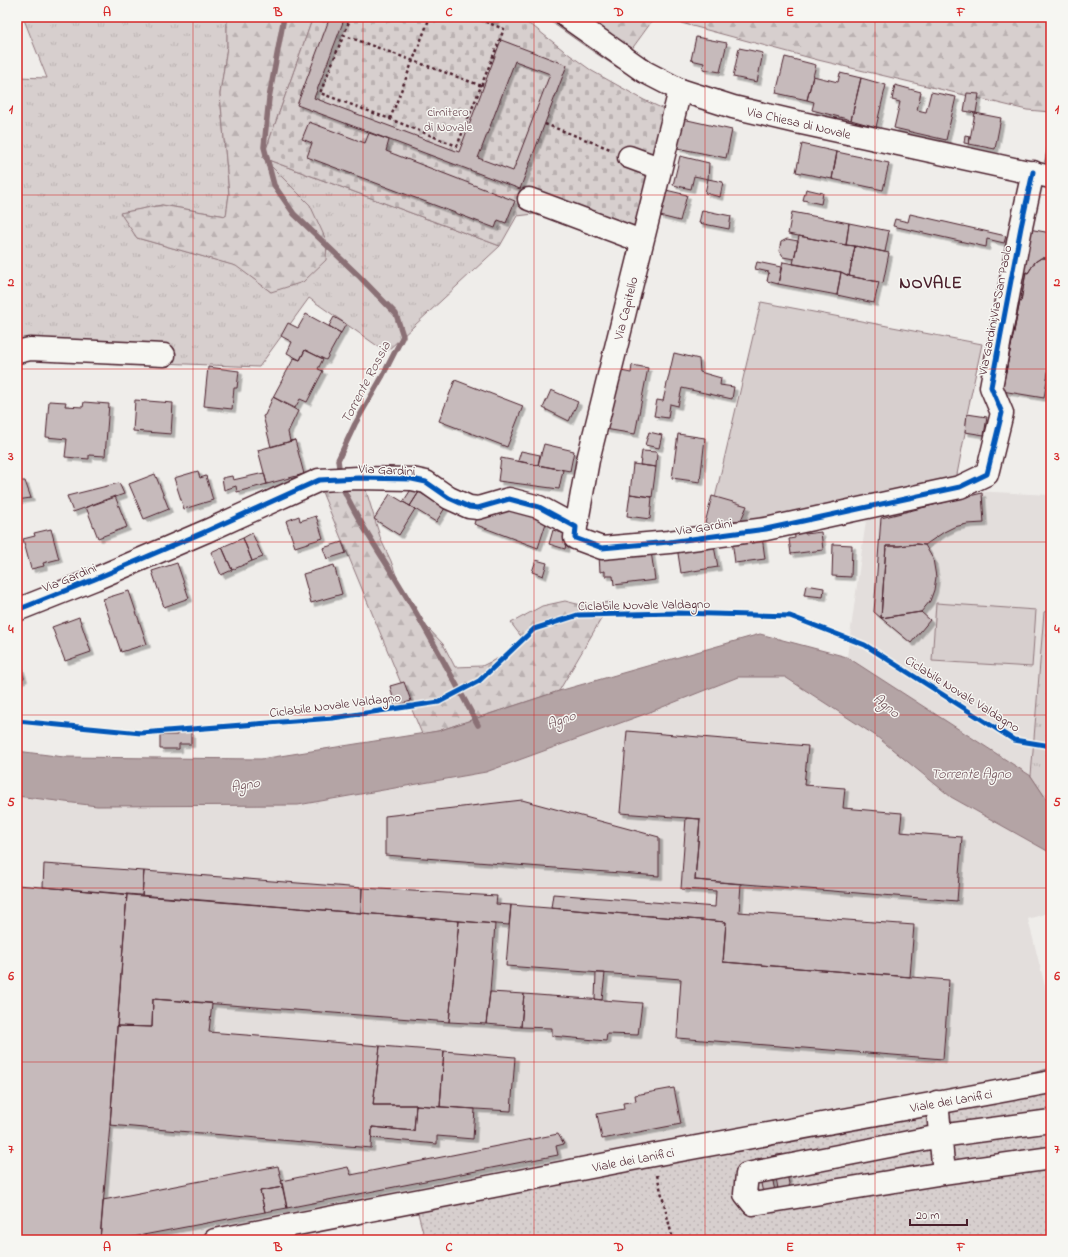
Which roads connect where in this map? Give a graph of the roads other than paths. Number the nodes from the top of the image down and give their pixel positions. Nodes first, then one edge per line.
1 (567, 17) edge
2 (680, 90) junction
3 (629, 157) road end
4 (659, 168) junction
5 (1042, 175) edge
6 (529, 199) dead end
7 (641, 241) junction
8 (17, 352) edge
9 (164, 355) dead end
10 (987, 474) joint
11 (576, 527) junction
12 (17, 610) edge
13 (1051, 1082) edge
14 (937, 1102) junction
15 (1051, 1121) edge
16 (940, 1136) junction
17 (1051, 1158) edge
18 (944, 1173) junction
19 (216, 1240) edge

1 - 2 street, Via Chiesa di Novale
2 - 4 street, Via Capitello
2 - 5 street, Via Chiesa di Novale
3 - 4 street
4 - 7 street, Via Capitello
5 - 10 street, Via Gardini;Via San Paolo
6 - 7 street
7 - 11 street, Via Capitello
8 - 9 street
10 - 11 street, Via Gardini
11 - 12 street, Via Gardini
13 - 14 street, Viale dei Lanifici
14 - 16 street
14 - 19 street, Viale dei Lanifici
15 - 16 street
16 - 18 street
16 - 18 street
17 - 18 street

